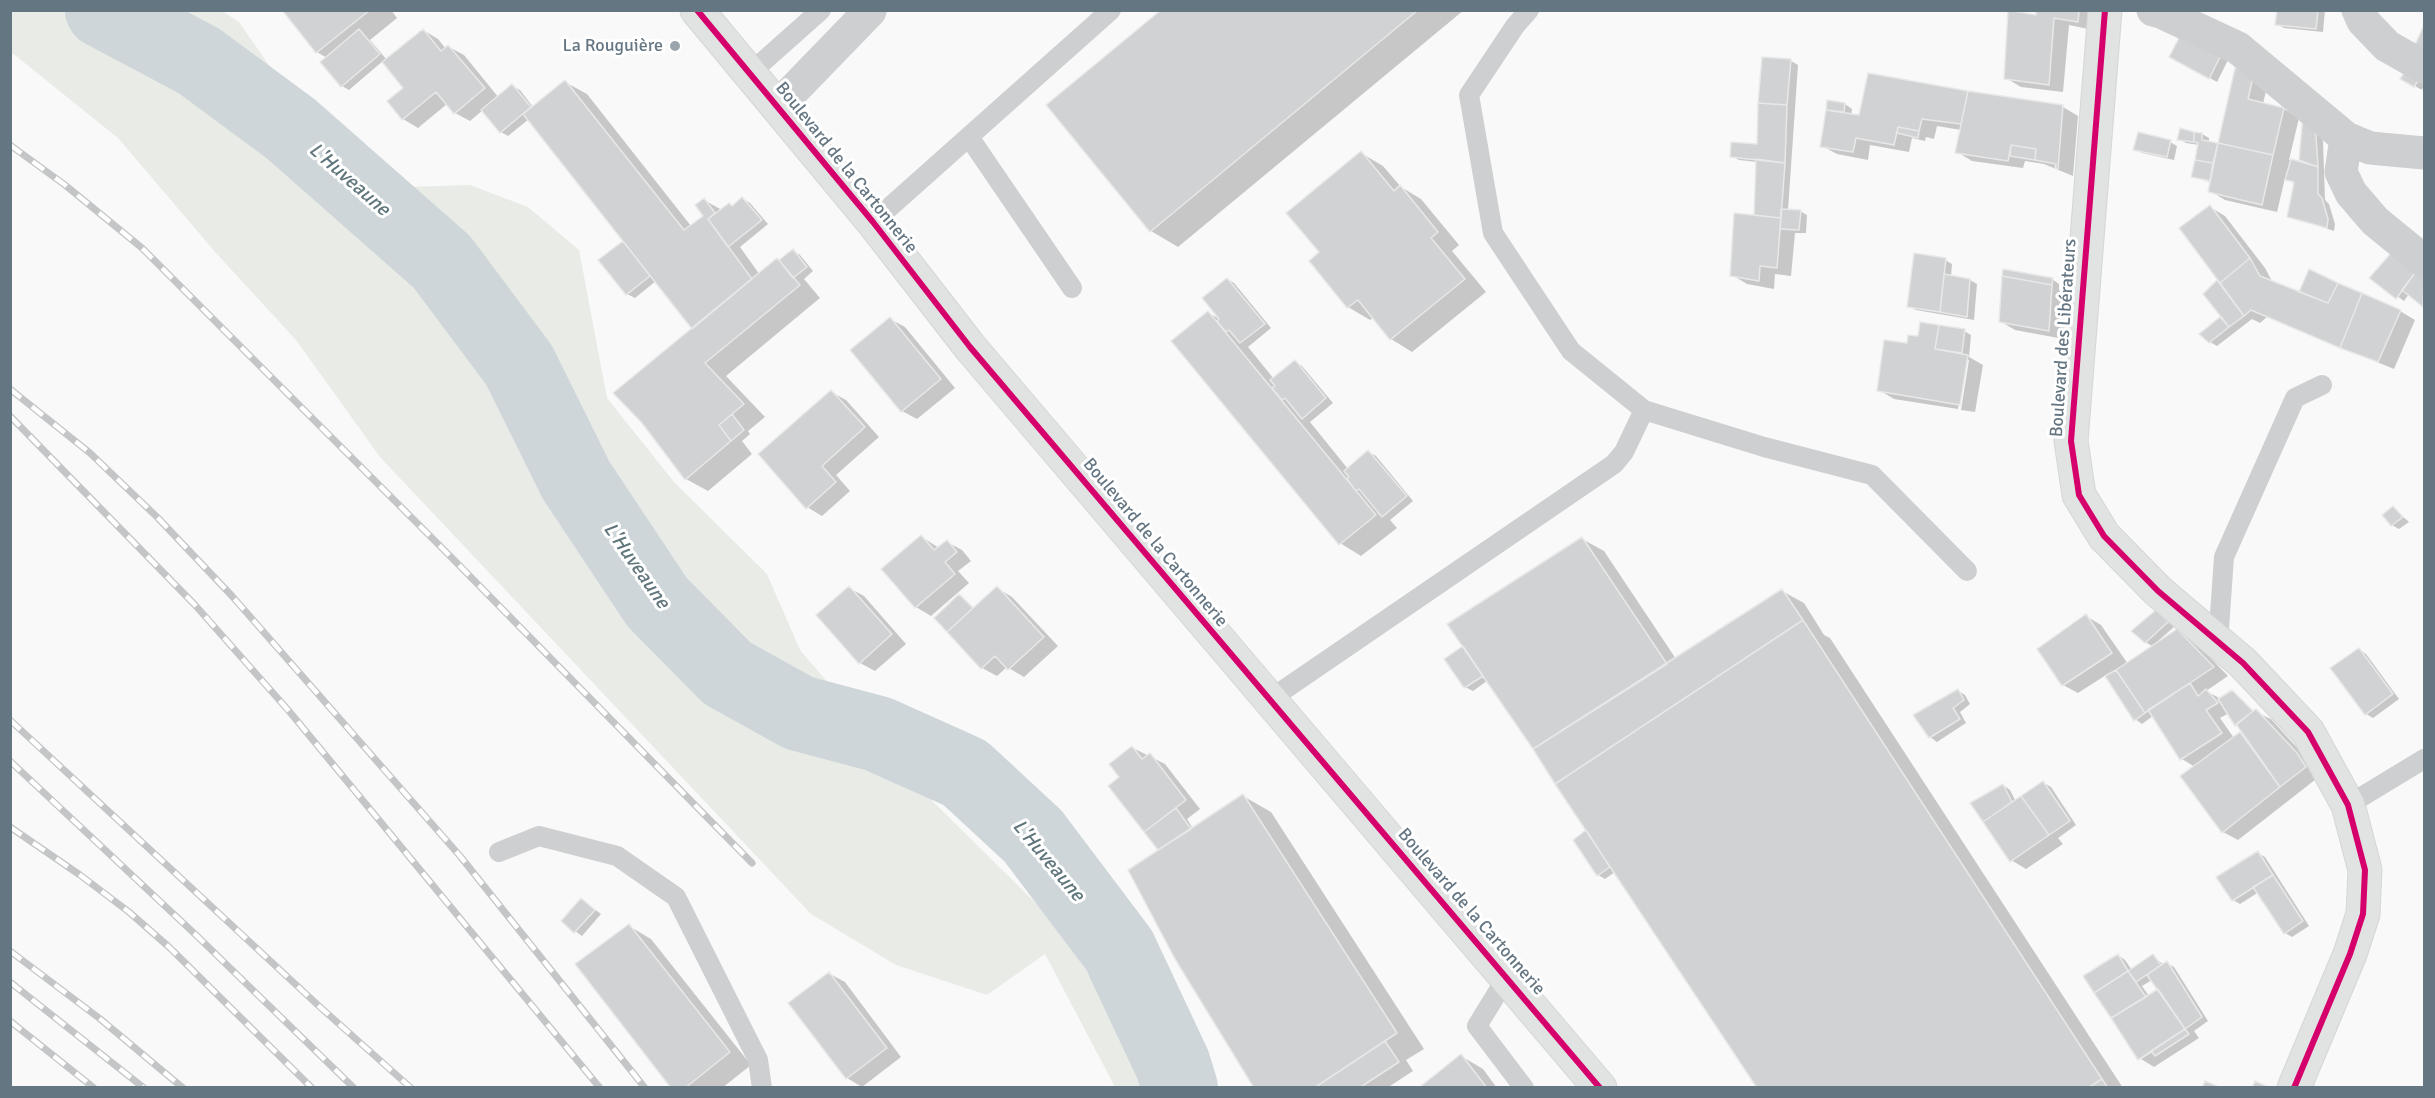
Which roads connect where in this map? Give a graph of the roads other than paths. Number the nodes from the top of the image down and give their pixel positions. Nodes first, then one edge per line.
1 (697, 10) edge
2 (821, 10) edge
3 (1111, 10) edge
4 (1529, 10) edge
5 (2105, 10) edge
6 (2153, 10) edge
7 (2358, 10) edge
8 (870, 11) edge
9 (2424, 67) edge
10 (749, 74) junction
11 (777, 107) junction
12 (969, 137) junction
13 (2346, 138) junction
14 (2424, 153) edge
15 (873, 222) junction
16 (2424, 261) edge
17 (1072, 288) dead end
18 (2322, 386) dead end
19 (1644, 410) junction
20 (1967, 571) dead end
21 (2218, 642) junction
22 (1269, 700) junction
23 (2424, 759) edge
24 (2348, 805) junction
25 (499, 852) dead end
26 (1507, 977) junction
27 (762, 1088) edge
28 (1524, 1088) edge
29 (1600, 1088) edge
30 (2294, 1088) edge

1 - 10 main road, Boulevard de la Cartonnerie
2 - 10 lane
3 - 12 lane
4 - 19 lane
5 - 21 main road, Boulevard des Libérateurs
6 - 13 street
7 - 9 street
8 - 11 street
10 - 11 main road, Boulevard de la Cartonnerie
11 - 15 main road, Boulevard de la Cartonnerie
12 - 15 lane
12 - 17 lane
13 - 14 street
13 - 16 street
15 - 22 main road, Boulevard de la Cartonnerie
18 - 21 lane
19 - 20 lane
19 - 22 lane
21 - 24 main road, Boulevard des Libérateurs
22 - 26 main road, Boulevard de la Cartonnerie
23 - 24 lane
24 - 30 main road, Boulevard des Libérateurs
25 - 27 lane
26 - 28 lane
26 - 29 main road, Boulevard de la Cartonnerie

